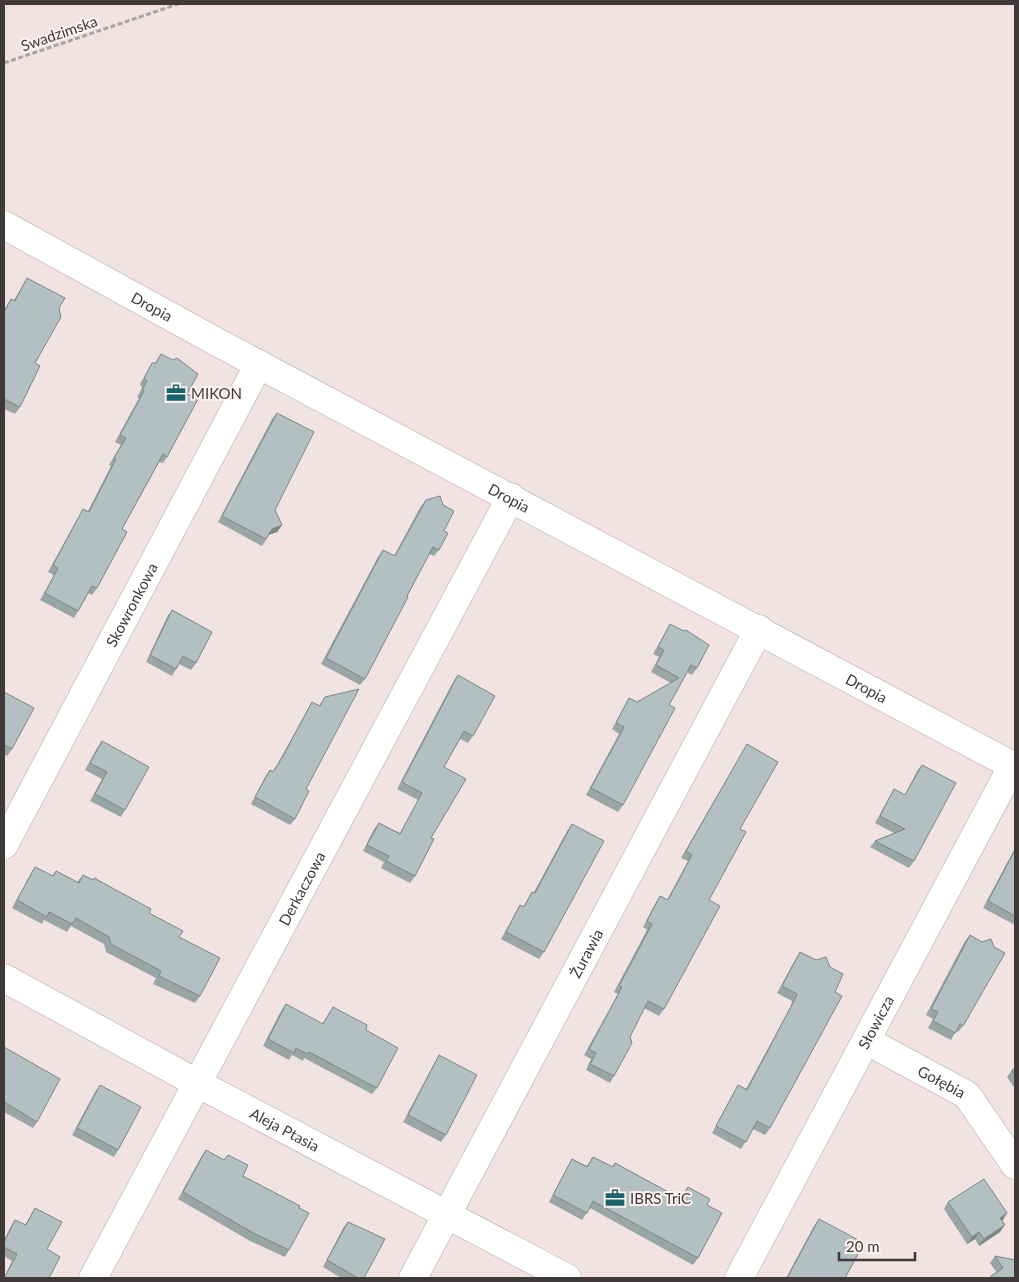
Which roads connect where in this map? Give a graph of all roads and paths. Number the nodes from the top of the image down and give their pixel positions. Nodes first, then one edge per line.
1 (178, 4) edge
2 (4, 63) edge
3 (4, 225) edge
4 (259, 364) junction
5 (512, 497) junction
6 (759, 630) junction
7 (1014, 766) edge
8 (4, 845) edge
9 (4, 978) edge
10 (867, 1040) junction
11 (197, 1083) junction
12 (1015, 1165) edge
13 (446, 1214) junction
14 (93, 1278) edge
15 (413, 1278) edge
16 (567, 1278) edge
17 (739, 1278) edge

1 - 2 path, Swadzimska
3 - 4 street, Dropia
4 - 5 street, Dropia
4 - 8 street, Skowronkowa
5 - 6 street, Dropia
5 - 11 street, Derkaczowa
6 - 7 street, Dropia
6 - 13 street, Żurawia
7 - 10 street, Słowicza
9 - 11 street, Aleja Ptasia
10 - 12 street, Gołębia
10 - 17 street, Słowicza
11 - 13 street, Aleja Ptasia
11 - 14 street, Derkaczowa
13 - 15 street, Żurawia
13 - 16 street, Aleja Ptasia

